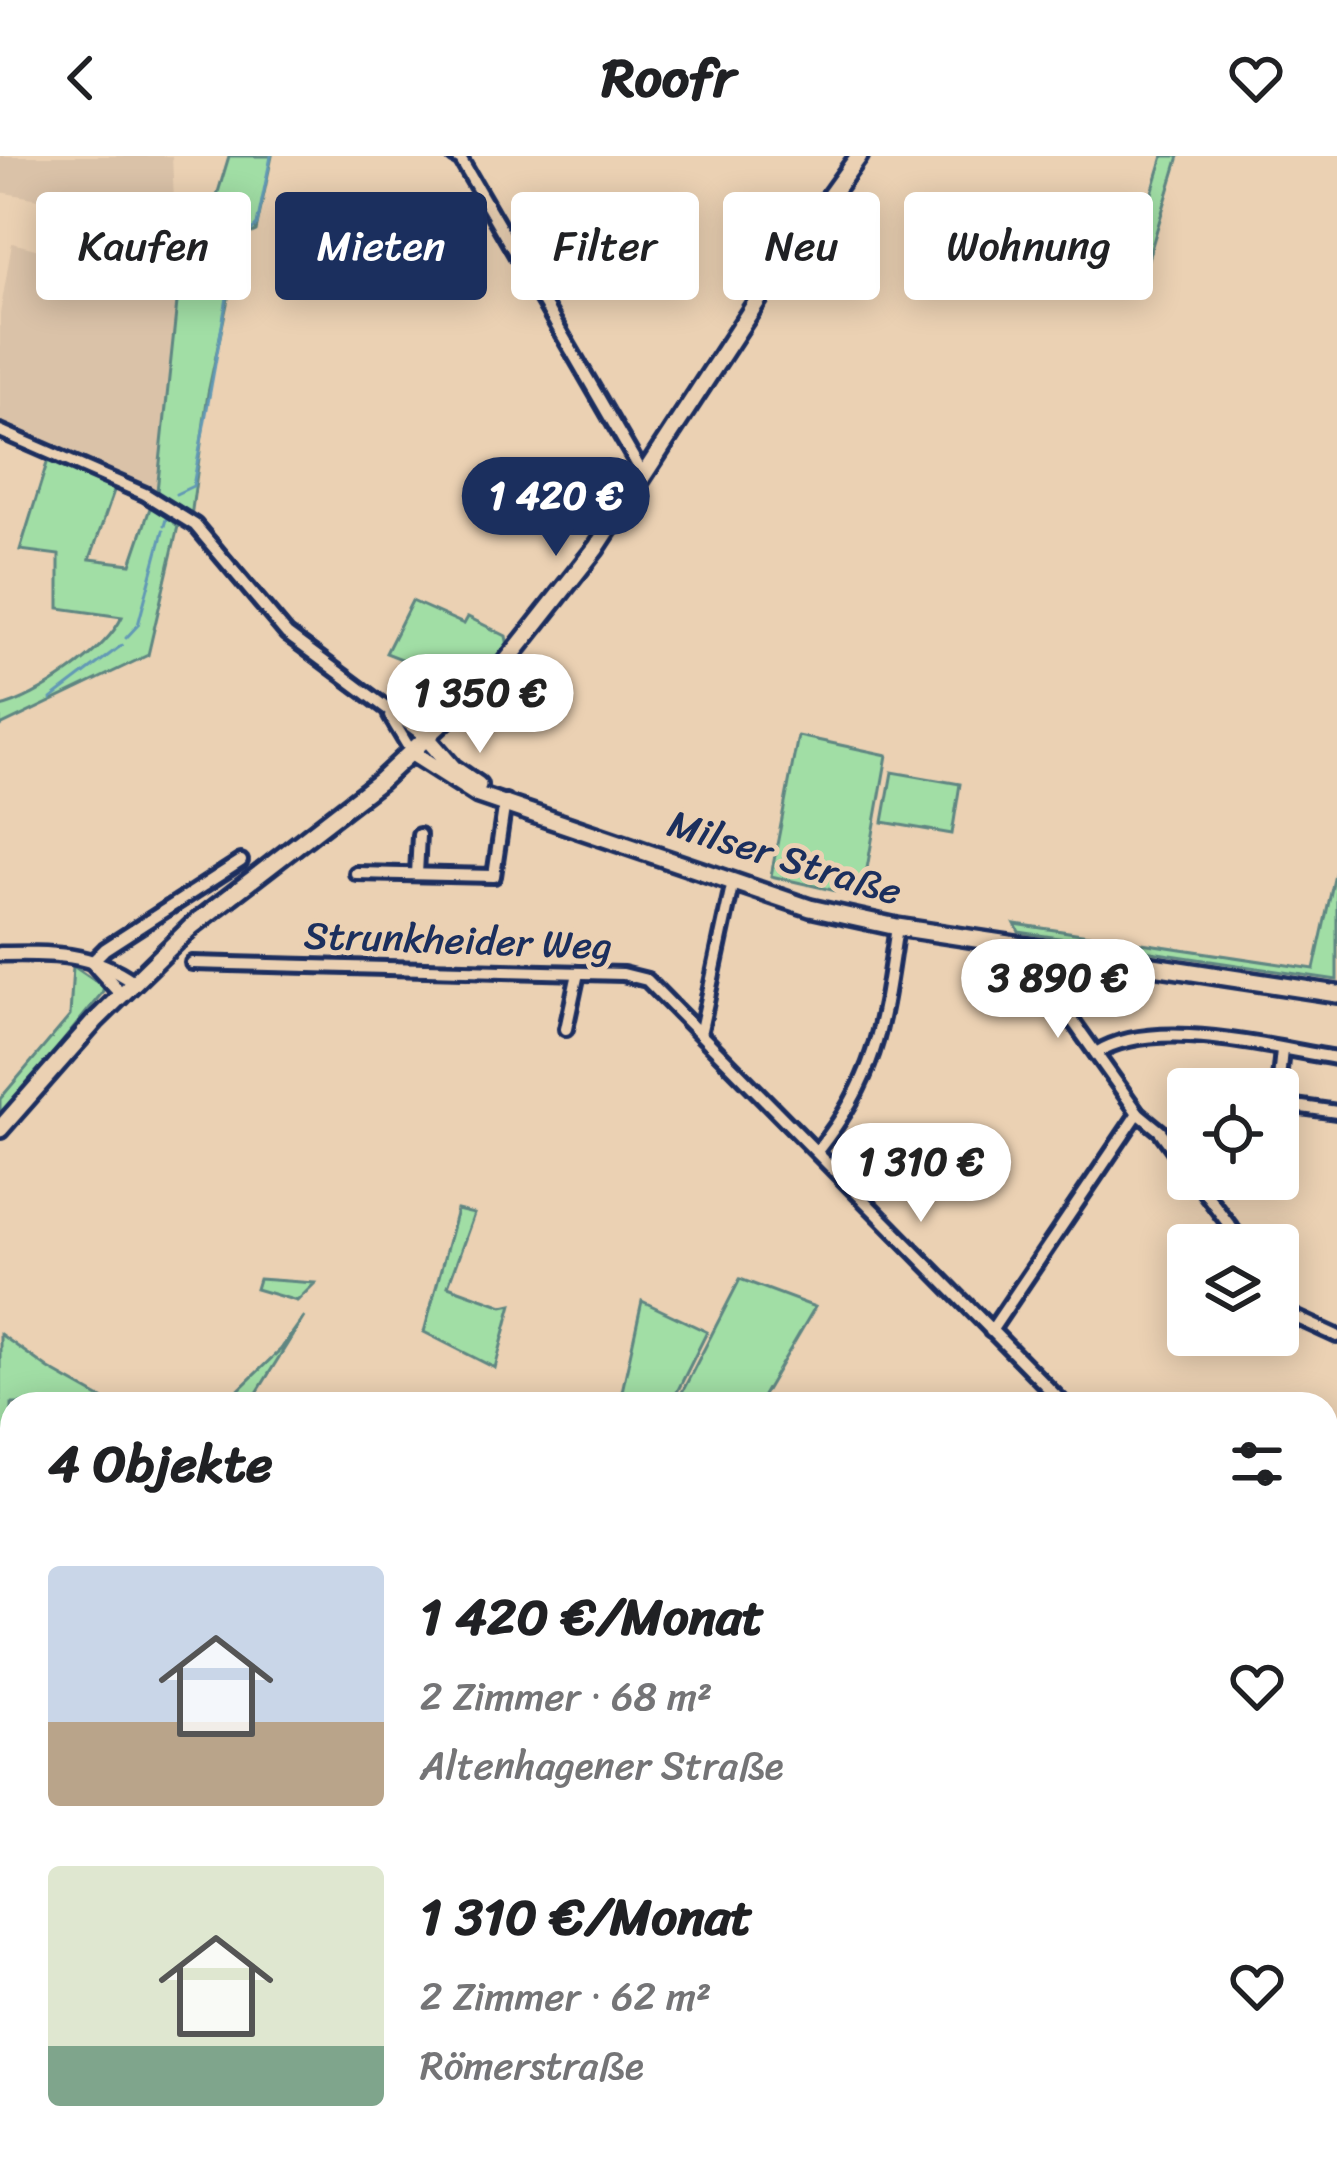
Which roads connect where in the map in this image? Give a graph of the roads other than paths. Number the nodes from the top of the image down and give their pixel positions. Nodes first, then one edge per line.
1 (454, 156) edge
2 (859, 156) edge
3 (0, 431) edge
4 (644, 476) junction
5 (385, 708) junction
6 (428, 740) junction
7 (412, 753) junction
8 (505, 801) junction
9 (419, 836) dead end
10 (241, 861) dead end
11 (356, 873) dead end
12 (417, 874) junction
13 (734, 881) junction
14 (897, 927) junction
15 (1048, 950) junction
16 (0, 954) edge
17 (92, 962) junction
18 (192, 963) dead end
19 (578, 973) junction
20 (127, 988) junction
21 (1337, 994) edge
22 (566, 1029) dead end
23 (701, 1030) junction
24 (1282, 1050) junction
25 (1096, 1054) junction
26 (1337, 1058) edge
27 (1280, 1068) edge
28 (1299, 1107) edge
29 (1337, 1112) edge
30 (1138, 1113) junction
31 (0, 1129) edge
32 (1167, 1140) edge
33 (818, 1150) junction
34 (1299, 1319) edge
35 (991, 1331) junction
36 (1337, 1336) edge
37 (1052, 1392) edge

1 - 4 street
2 - 4 main road
3 - 5 street
4 - 6 main road
5 - 6 street
5 - 7 street
6 - 7 main road
6 - 8 main road, Milser Straße
7 - 8 main road, Milser Straße
7 - 20 main road
8 - 12 street
8 - 13 main road, Milser Straße
9 - 12 street
10 - 17 street
11 - 12 street
13 - 14 main road, Milser Straße
13 - 23 street
14 - 15 main road, Milser Straße
14 - 33 street
15 - 21 main road, Milser Straße
15 - 25 street
16 - 17 street
17 - 20 street
18 - 19 street, Strunkheider Weg
19 - 22 street
19 - 23 street, Strunkheider Weg
20 - 31 main road
23 - 33 street, Strunkheider Weg
24 - 25 street
24 - 26 street
24 - 27 street
25 - 30 street
28 - 29 street
30 - 32 street
30 - 35 street
33 - 35 street, Strunkheider Weg
34 - 36 street
35 - 37 street, Strunkheider Weg

